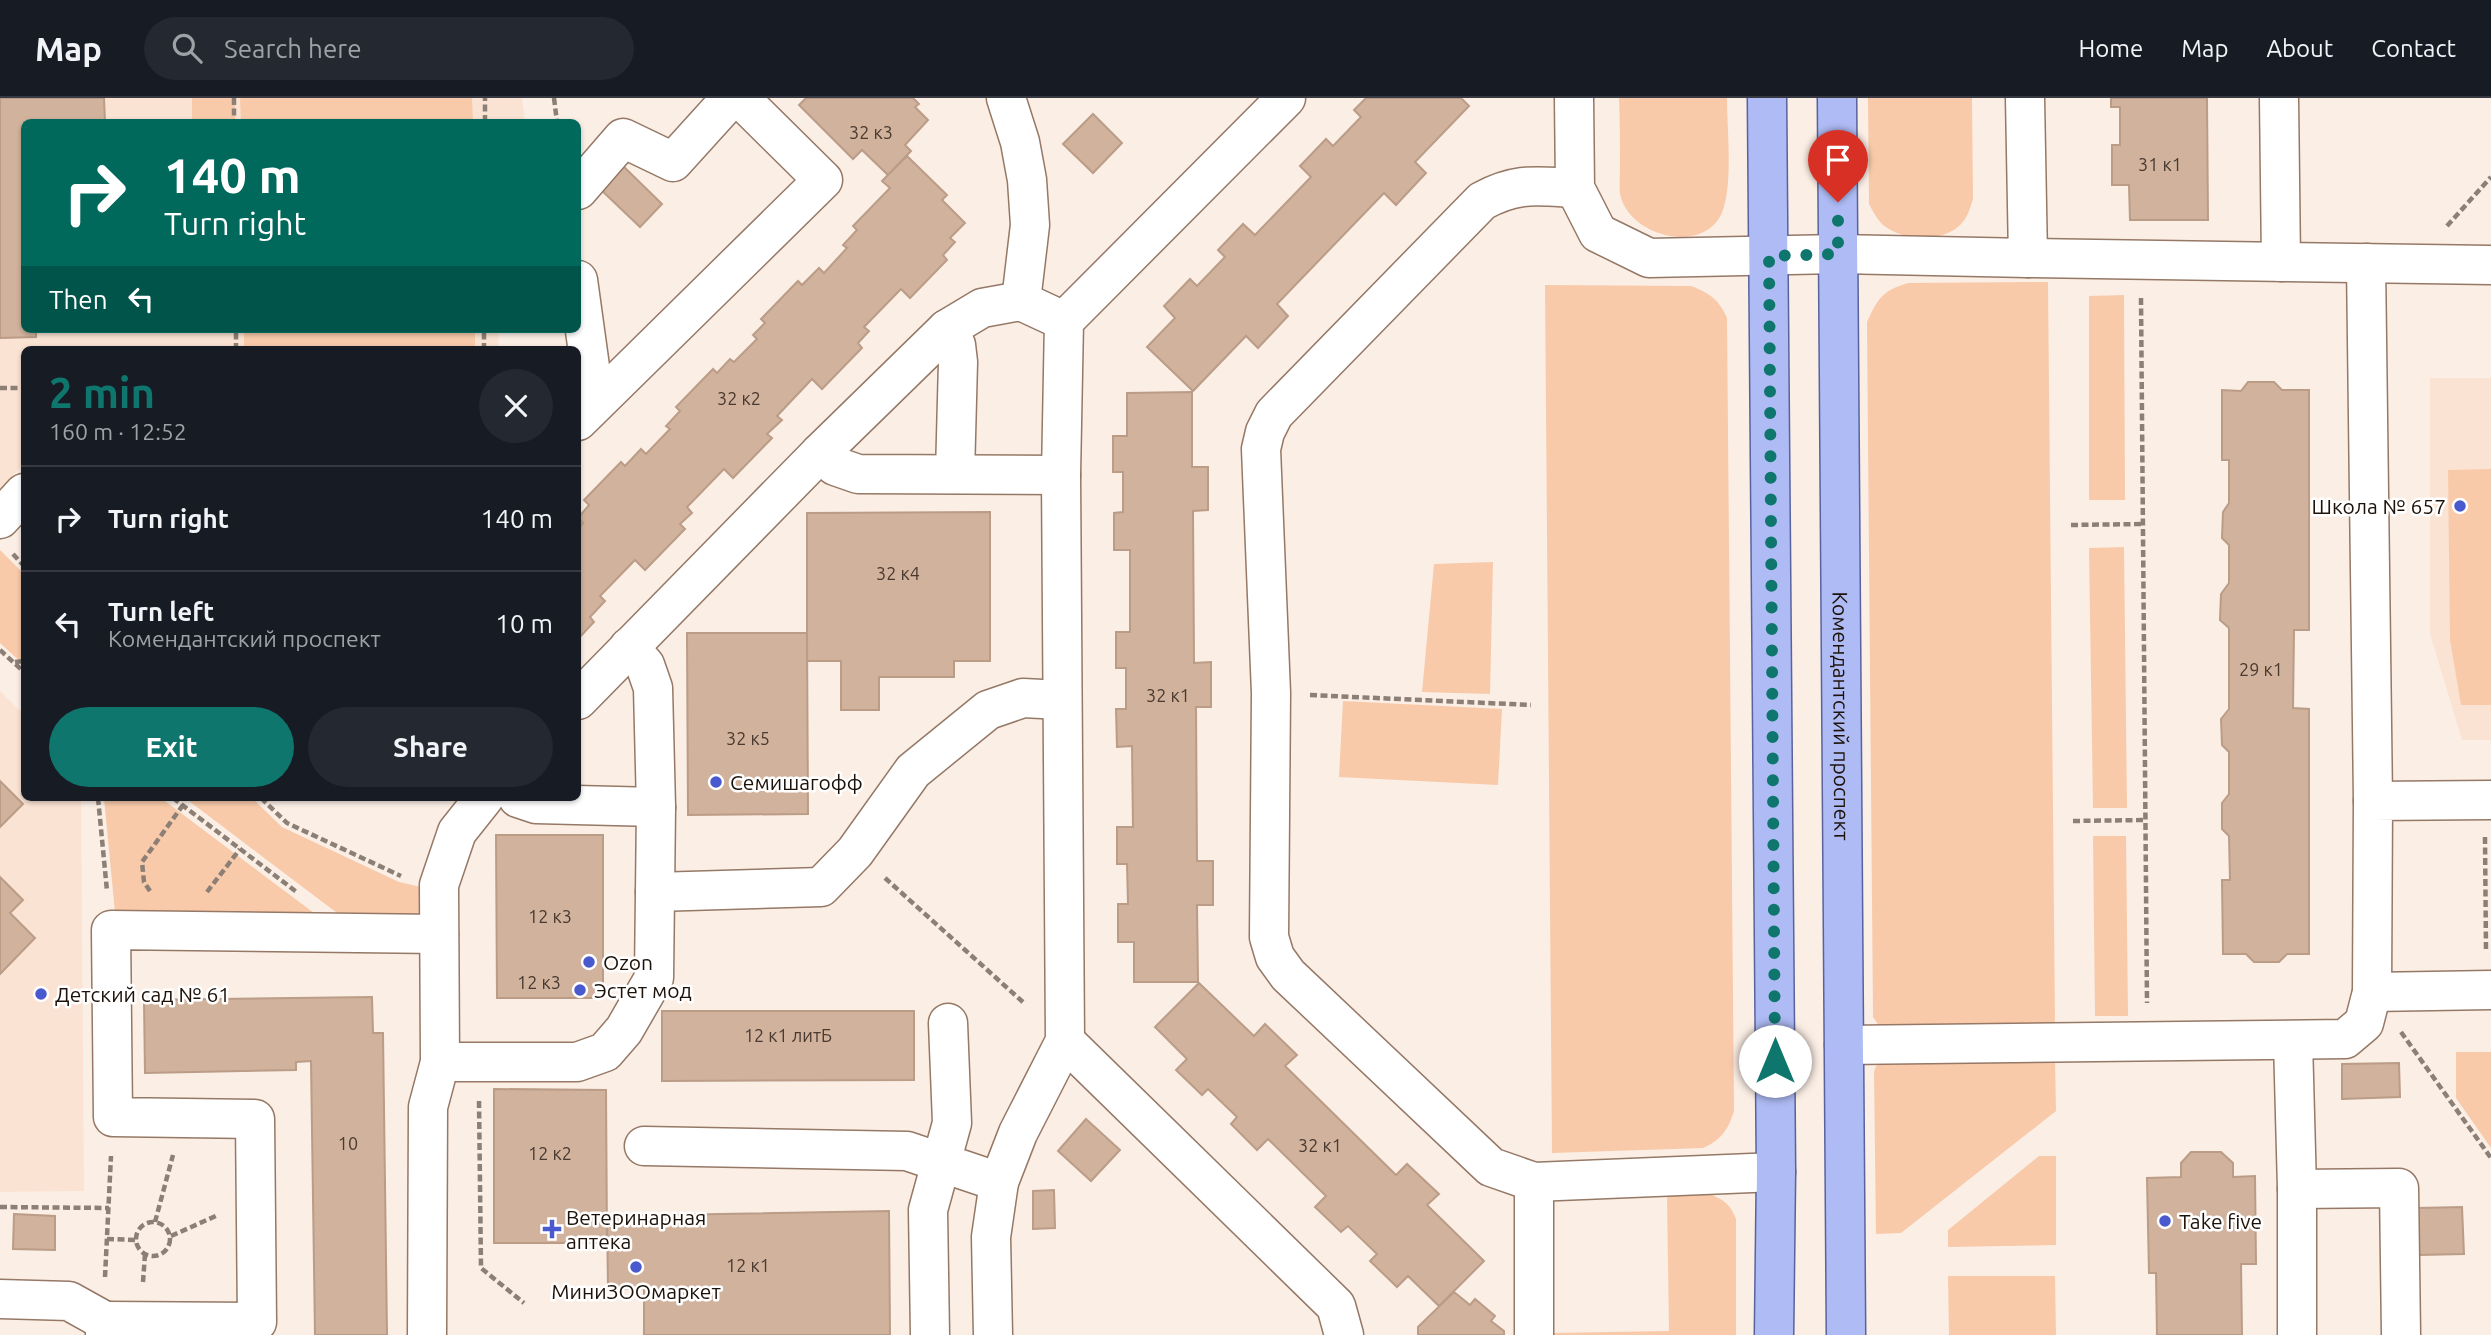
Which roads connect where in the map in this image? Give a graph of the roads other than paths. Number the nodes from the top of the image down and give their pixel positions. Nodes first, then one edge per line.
1 (1006, 98) edge
2 (1286, 98) edge
3 (1574, 98) edge
4 (1767, 98) edge
5 (1837, 98) edge
6 (2025, 98) edge
7 (2279, 98) edge
8 (749, 102) edge
9 (581, 187) edge
10 (1575, 188) junction
11 (1838, 254) junction
12 (1769, 256) junction
13 (2028, 258) junction
14 (2281, 261) junction
15 (2366, 263) junction
16 (2491, 265) edge
17 (1021, 301) junction
18 (1064, 321) junction
19 (947, 329) junction
20 (581, 330) edge
21 (586, 412) edge
22 (820, 453) junction
23 (955, 474) junction
24 (1061, 475) junction
25 (21, 497) edge
26 (0, 519) edge
27 (629, 647) junction
28 (581, 697) edge
29 (1061, 700) junction
30 (2488, 800) edge
31 (482, 801) edge
32 (527, 801) edge
33 (2373, 801) junction
34 (656, 807) junction
35 (655, 892) junction
36 (439, 934) junction
37 (2489, 990) edge
38 (2372, 992) junction
39 (948, 1023) dead end
40 (1065, 1041) junction
41 (2293, 1041) junction
42 (1844, 1045) junction
43 (440, 1062) junction
44 (644, 1146) dead end
45 (941, 1162) junction
46 (1776, 1172) junction
47 (999, 1182) junction
48 (1534, 1182) junction
49 (2297, 1189) junction
50 (0, 1299) edge
51 (105, 1328) edge
52 (427, 1335) edge
53 (930, 1335) edge
54 (993, 1335) edge
55 (1344, 1335) edge
56 (1534, 1335) edge
57 (1774, 1335) edge
58 (1846, 1335) edge
59 (2297, 1335) edge
60 (2402, 1335) edge

1 - 17 lane
2 - 18 lane
3 - 10 lane
4 - 12 main road
5 - 11 main road, Комендантский проспект
6 - 13 lane
7 - 14 lane
8 - 9 lane
8 - 21 lane
10 - 12 lane
10 - 48 lane
11 - 12 lane
11 - 13 lane
11 - 42 main road, Комендантский проспект
12 - 46 main road
13 - 14 lane
14 - 15 lane
15 - 16 lane
15 - 33 lane
17 - 18 lane
17 - 19 lane
18 - 24 lane
19 - 22 lane
19 - 23 lane
20 - 21 lane
22 - 23 lane
22 - 27 lane
23 - 24 lane
24 - 29 lane
25 - 26 lane
27 - 28 lane
27 - 34 lane
29 - 35 lane
29 - 40 lane
30 - 33 lane
31 - 36 lane
32 - 34 lane
33 - 38 lane
34 - 35 lane
35 - 43 lane
36 - 43 lane
36 - 51 lane
37 - 38 lane
38 - 41 lane
39 - 45 lane
40 - 47 lane
40 - 55 lane
41 - 42 lane
41 - 49 lane
42 - 58 main road, Комендантский проспект
43 - 52 lane
44 - 45 lane
45 - 47 lane
45 - 53 lane
46 - 48 lane
46 - 57 main road
47 - 54 lane
48 - 56 lane
49 - 59 lane
49 - 60 lane
50 - 51 lane

